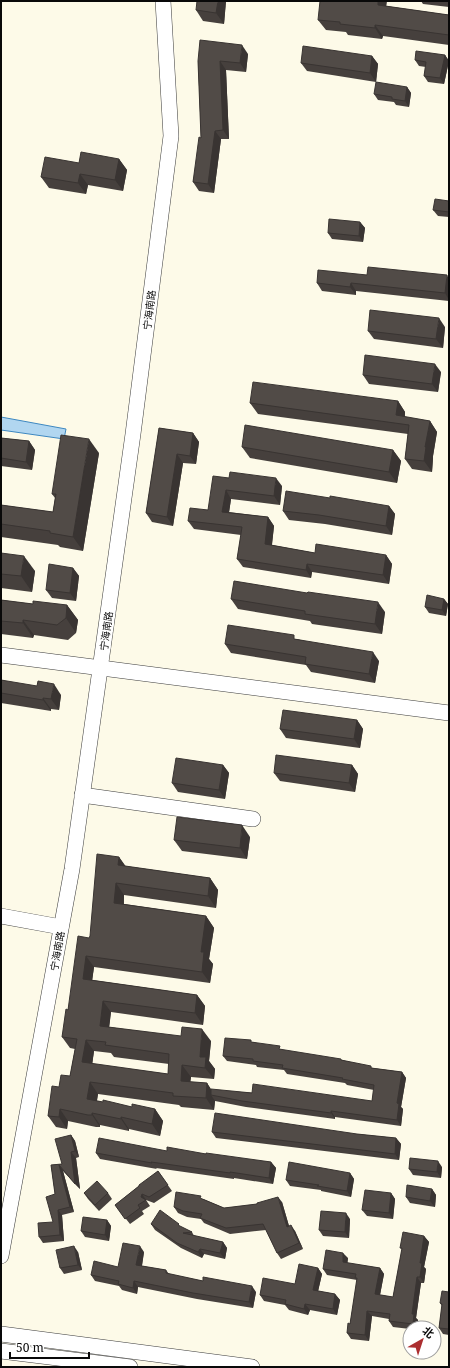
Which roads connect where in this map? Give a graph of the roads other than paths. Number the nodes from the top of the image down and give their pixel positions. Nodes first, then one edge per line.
1 (164, 1) edge
2 (1, 656) edge
3 (100, 668) junction
4 (449, 713) edge
5 (82, 795) junction
6 (254, 819) dead end
7 (1, 916) edge
8 (61, 927) junction
9 (1, 1256) edge
10 (1, 1334) edge
11 (1, 1351) edge
12 (130, 1367) edge
13 (252, 1367) edge

1 - 3 street, 宁海南路
2 - 3 street
3 - 4 street
3 - 5 street, 宁海南路
5 - 6 street
5 - 8 street, 宁海南路
7 - 8 street
8 - 9 street, 宁海南路
10 - 13 street
11 - 12 street

